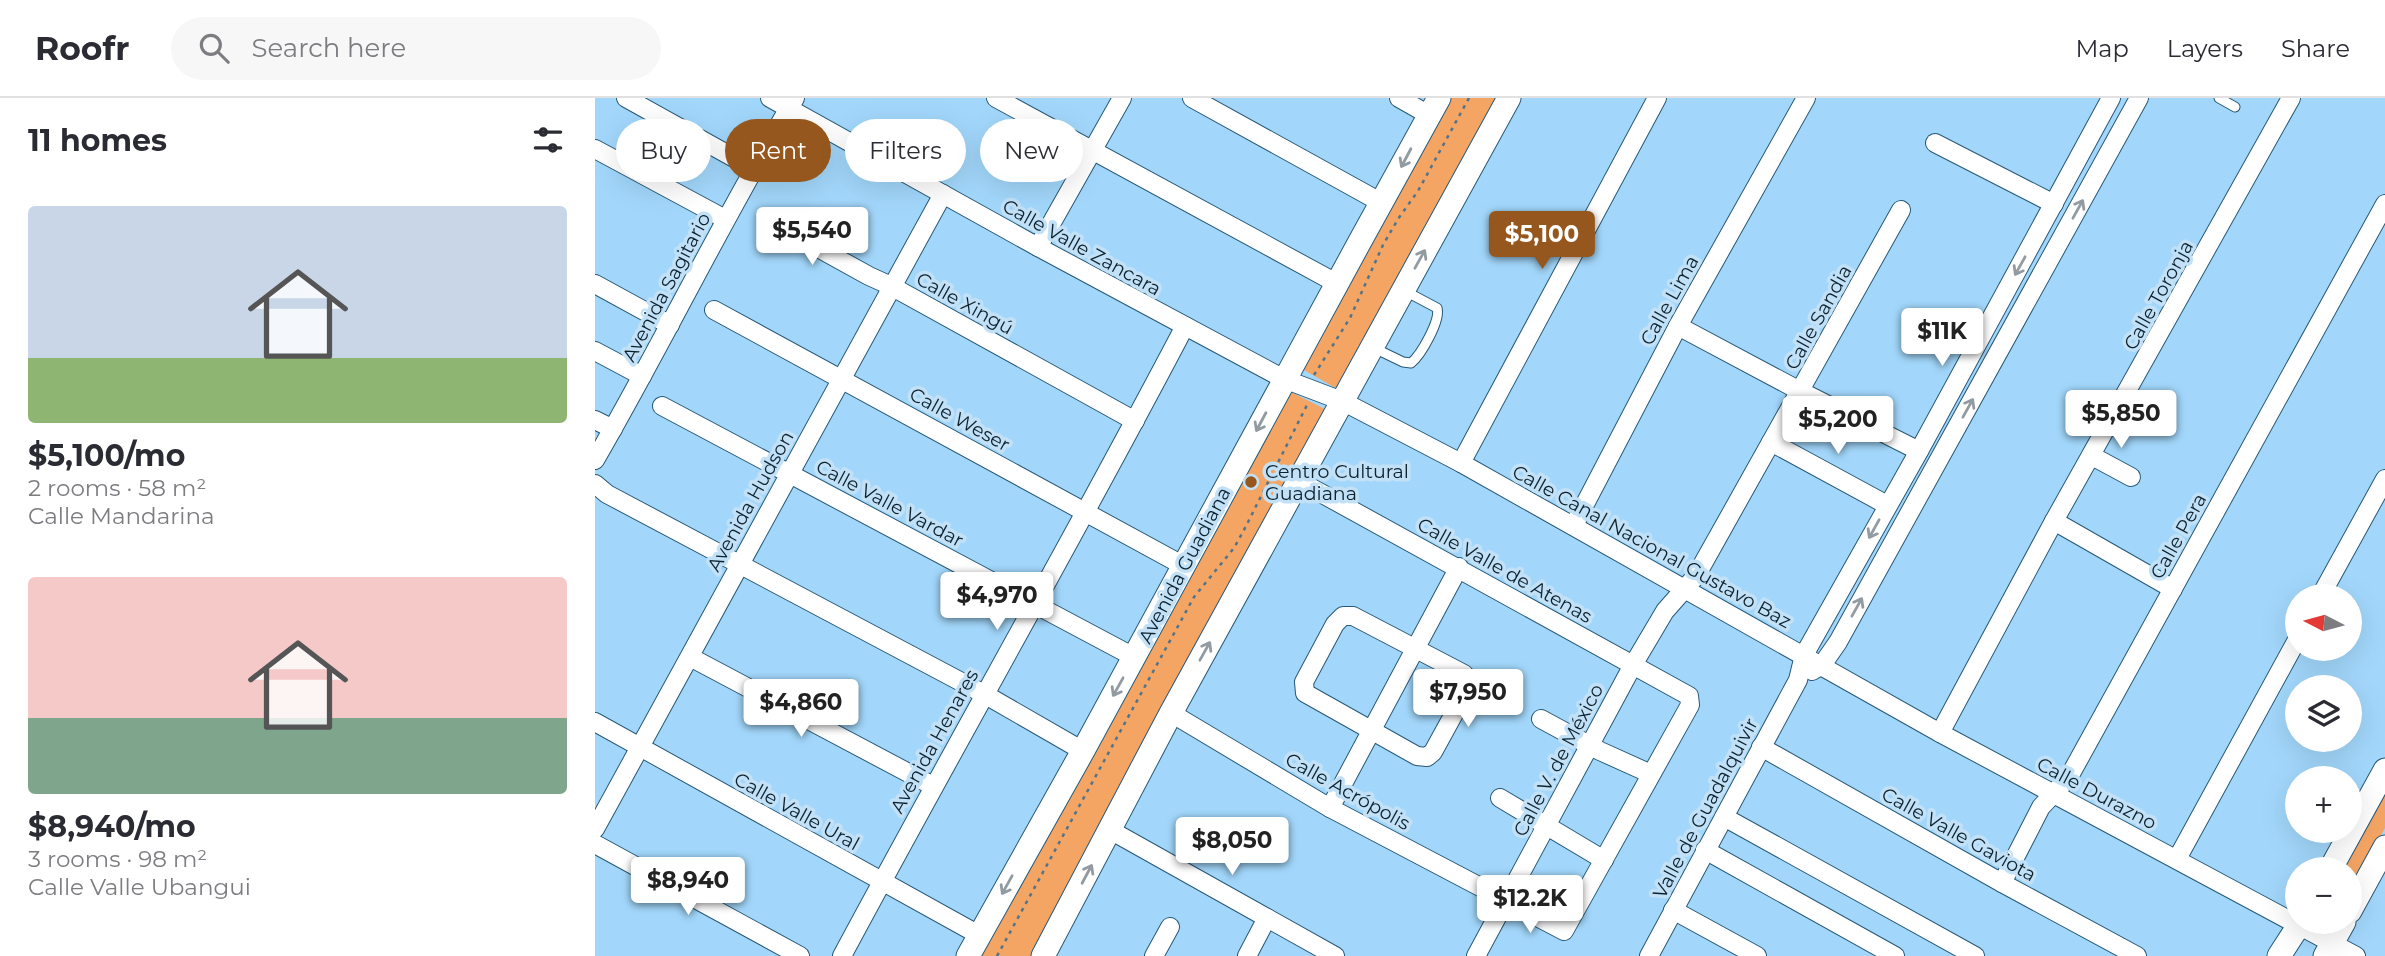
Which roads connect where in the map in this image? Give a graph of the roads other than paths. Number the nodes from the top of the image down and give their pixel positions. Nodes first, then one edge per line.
1 (626, 98) edge
2 (770, 98) edge
3 (996, 98) edge
4 (1122, 98) edge
5 (1192, 98) edge
6 (1399, 98) edge
7 (1509, 98) edge
8 (1657, 98) edge
9 (1806, 98) edge
10 (2111, 98) edge
11 (2139, 98) edge
12 (2219, 98) edge
13 (2291, 98) edge
14 (792, 103) edge
15 (1434, 106) edge
16 (2235, 107) dead end
17 (783, 119) edge
18 (1935, 143) dead end
19 (595, 149) edge
20 (1092, 151) junction
21 (725, 153) edge
22 (747, 182) edge
23 (943, 194) junction
24 (1382, 203) junction
25 (2054, 204) junction
26 (2385, 204) edge
27 (1902, 211) dead end
28 (726, 219) junction
29 (773, 223) dead end
30 (1038, 247) junction
31 (595, 284) edge
32 (1338, 284) junction
33 (891, 286) junction
34 (1403, 289) junction
35 (714, 310) dead end
36 (670, 325) junction
37 (1185, 326) junction
38 (1678, 326) junction
39 (1372, 347) junction
40 (595, 351) edge
41 (642, 376) junction
42 (842, 378) junction
43 (1284, 379) junction
44 (1800, 391) junction
45 (1342, 401) junction
46 (663, 406) dead end
47 (595, 419) edge
48 (1135, 421) junction
49 (613, 429) junction
50 (1771, 442) junction
51 (1919, 450) junction
52 (2092, 456) junction
53 (595, 460) edge
54 (1461, 463) junction
55 (790, 474) junction
56 (2131, 477) dead end
57 (2385, 479) edge
58 (1299, 481) junction
59 (595, 484) edge
60 (1887, 505) junction
61 (1086, 512) junction
62 (2054, 521) junction
63 (1574, 525) junction
64 (740, 565) junction
65 (1184, 566) junction
66 (1459, 568) junction
67 (2327, 584) edge
68 (1684, 588) junction
69 (2172, 589) junction
70 (1035, 604) junction
71 (1417, 648) junction
72 (1804, 655) junction
73 (689, 657) junction
74 (1134, 657) junction
75 (2285, 662) edge
76 (1633, 665) junction
77 (1822, 665) junction
78 (1798, 680) junction
79 (984, 694) junction
80 (1171, 713) junction
81 (1541, 719) dead end
82 (595, 722) edge
83 (1371, 730) junction
84 (1940, 733) junction
85 (1590, 746) junction
86 (640, 747) junction
87 (1761, 747) junction
88 (1083, 751) junction
89 (2385, 770) edge
90 (1651, 774) junction
91 (933, 786) junction
92 (2054, 794) junction
93 (1500, 798) dead end
94 (1330, 808) junction
95 (1724, 817) junction
96 (1547, 827) junction
97 (595, 829) edge
98 (1110, 830) junction
99 (595, 844) edge
100 (2385, 847) edge
101 (1706, 850) junction
102 (2337, 857) edge
103 (2177, 859) junction
104 (1604, 860) junction
105 (882, 882) junction
106 (2002, 883) junction
107 (2362, 889) edge
108 (1507, 900) junction
109 (1673, 910) junction
110 (2285, 916) edge
111 (1267, 918) junction
112 (1170, 927) dead end
113 (2293, 934) edge
114 (2311, 934) edge
115 (2338, 934) edge
116 (979, 935) junction
117 (2329, 950) edge
118 (1967, 954) edge
119 (800, 956) edge
120 (842, 956) edge
121 (968, 956) edge
122 (1044, 956) edge
123 (1154, 956) edge
124 (1247, 956) edge
125 (1335, 956) edge
126 (1476, 956) edge
127 (1649, 956) edge
128 (1757, 956) edge
129 (1895, 956) edge
130 (2137, 956) edge
131 (2279, 956) edge
132 (2354, 956) edge

1 - 21 street
2 - 14 street, Calle Valle Zancara
3 - 20 street
4 - 20 street
5 - 24 street
6 - 15 street
34 -> 7 street
8 - 54 street
9 - 38 street, Calle Lima
10 - 25 street, Valle de Guadalquivir
77 -> 11 street, Valle de Guadalquivir
12 - 16 lane
13 - 52 street, Calle Toronja
14 - 17 street, Avenida Sagitario
14 - 23 street, Calle Valle Zancara
15 -> 24 street, Avenida Guadiana
18 - 25 street
19 - 28 street
20 - 30 street
20 - 32 street
22 - 28 street, Avenida Sagitario
23 - 30 street, Calle Valle Zancara
23 - 33 street, Avenida Hudson
24 - 32 street, Avenida Guadiana
25 -> 51 street, Valle de Guadalquivir
26 - 69 street, Calle Pera
27 - 44 street, Calle Sandia
28 - 36 street, Avenida Sagitario
29 - 33 street, Calle Xingú
30 - 37 street, Calle Valle Zancara
31 - 36 street
32 - 43 street, Avenida Guadiana
33 - 42 street, Avenida Hudson
33 - 48 street, Calle Xingú
34 - 39 street
34 - 39 lane
35 - 42 street, Calle Weser
36 - 41 street, Avenida Sagitario
37 - 43 street, Calle Valle Zancara
37 - 48 street, Avenida Henares
38 - 44 street
38 - 63 street, Calle Lima
39 - 45 street
40 - 41 street
41 - 49 street, Avenida Sagitario
42 - 55 street, Avenida Hudson
42 - 61 street, Calle Weser
43 - 45 street
43 -> 65 street, Avenida Guadiana
44 - 50 street, Calle Sandia
44 - 51 street
45 - 54 street
45 - 58 street
46 - 55 street, Calle Valle Vardar
47 - 49 street
48 - 61 street, Avenida Henares
49 - 53 street, Avenida Sagitario
50 - 60 street
50 - 68 street, Calle Sandia
51 - 60 street, Valle de Guadalquivir
52 - 56 street
52 - 62 street, Calle Toronja
54 - 63 street, Calle Canal Nacional Gustavo Baz
55 - 64 street, Avenida Hudson
55 - 70 street, Calle Valle Vardar
57 - 67 street
58 - 66 street, Calle Valle de Atenas
80 -> 58 street
59 - 64 street
60 -> 72 street, Valle de Guadalquivir
61 - 65 street, Calle Weser
61 - 70 street, Avenida Henares
62 - 69 street
62 - 84 street, Calle Toronja
63 - 68 street, Calle Canal Nacional Gustavo Baz
64 - 73 street, Avenida Hudson
64 - 79 street
65 - 74 street, Avenida Guadiana
66 - 71 street
66 - 76 street, Calle Valle de Atenas
68 - 72 street, Calle Canal Nacional Gustavo Baz
68 - 76 street, Calle V. de México
69 - 92 street, Calle Pera
70 - 74 street, Calle Valle Vardar
70 - 79 street, Avenida Henares
71 - 83 street
71 - 83 street
71 - 83 street
72 - 77 street, Calle Canal Nacional Gustavo Baz
72 - 78 street, Valle de Guadalquivir
73 - 86 street, Avenida Hudson
73 - 91 street
74 -> 88 street, Avenida Guadiana
75 - 103 street
76 - 85 street, Calle V. de México
76 - 90 street, Calle Valle de Atenas
77 - 78 street, Valle de Guadalquivir
77 - 84 street, Calle Durazno
78 - 87 street, Valle de Guadalquivir
79 - 88 street
79 - 91 street, Avenida Henares
80 - 94 street, Calle Acrópolis
80 - 98 street
81 - 85 street
82 - 86 street, Calle Valle Ural
83 - 94 street
84 - 92 street, Calle Durazno
85 - 90 street
85 - 96 street, Calle V. de México
86 - 97 street, Avenida Hudson
86 - 105 street, Calle Valle Ural
87 - 95 street, Valle de Guadalquivir
87 - 106 street, Calle Valle Gaviota
88 -> 116 street, Avenida Guadiana
89 - 102 street
90 - 104 street
91 - 105 street, Avenida Henares
92 - 103 street, Calle Durazno
92 - 106 street, Calle Pera
93 - 96 street
94 - 108 street, Calle Acrópolis
95 - 101 street, Valle de Guadalquivir
95 - 118 street
96 - 104 street
96 - 108 street, Calle V. de México
98 - 111 street
122 -> 98 street
99 - 119 street
100 - 107 street
101 - 109 street, Valle de Guadalquivir
101 - 129 street
103 - 110 street, Calle Durazno
104 - 108 street, Calle Acrópolis
105 - 116 street, Calle Valle Ural
105 - 120 street, Avenida Henares
106 - 130 street, Calle Valle Gaviota
108 - 126 street, Calle V. de México
109 - 127 street, Valle de Guadalquivir
109 - 128 street
111 - 124 street
111 - 125 street
112 - 123 street
113 - 131 street
114 - 117 street, Calle Durazno
115 - 117 street
116 - 121 street, Avenida Guadiana
117 - 132 street, Calle Durazno

